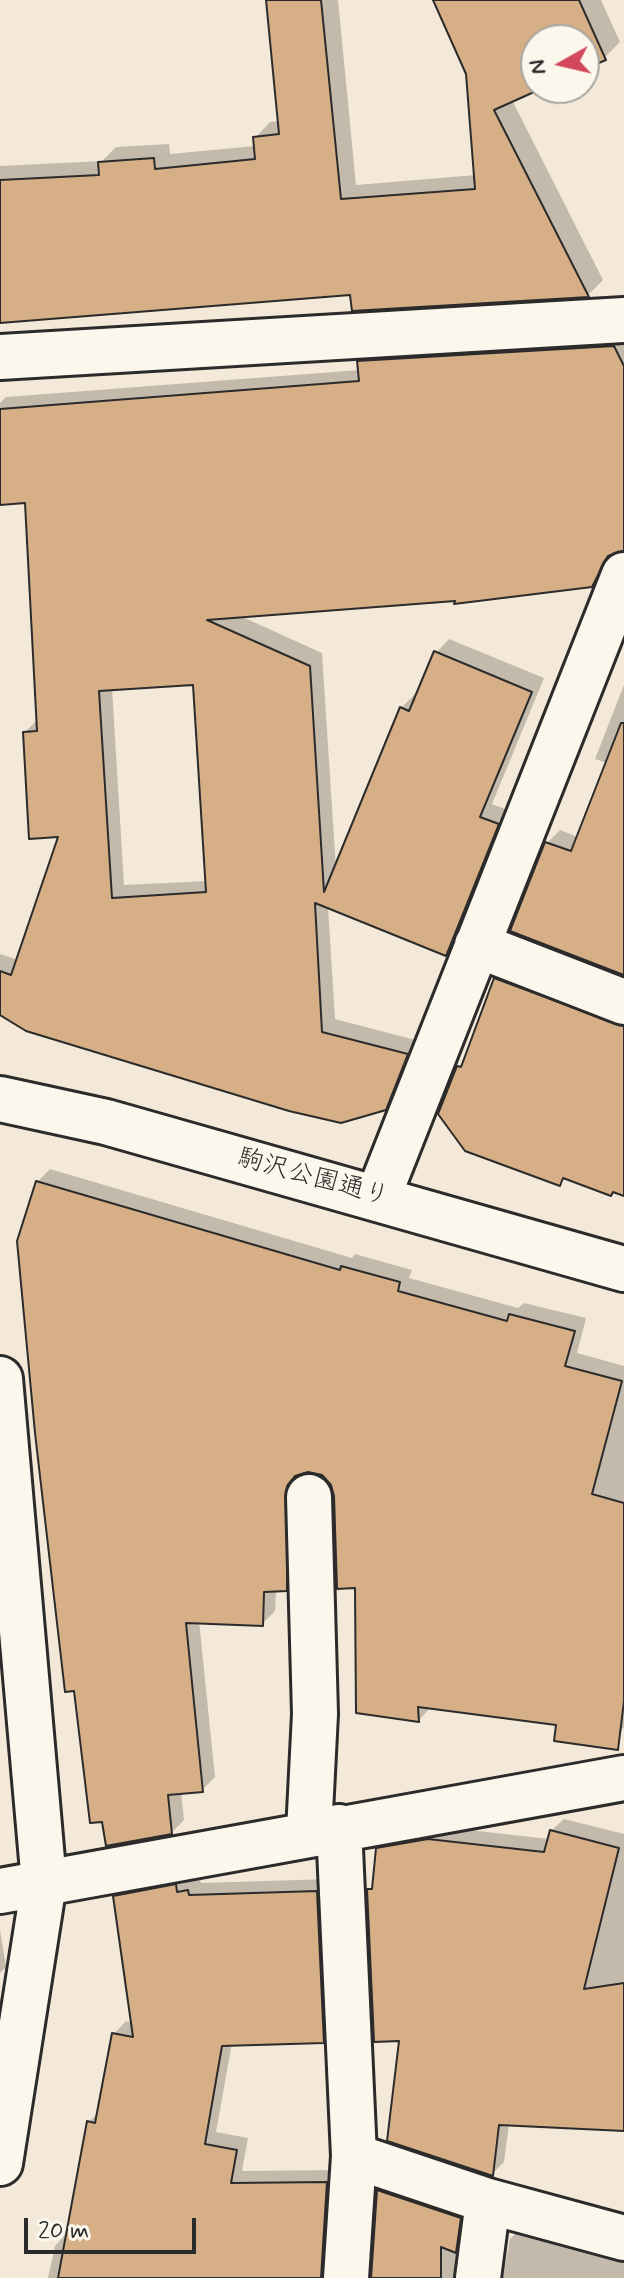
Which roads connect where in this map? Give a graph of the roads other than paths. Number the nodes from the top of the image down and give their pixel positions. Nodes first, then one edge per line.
1 (624, 320) edge
2 (0, 357) edge
3 (624, 575) edge
4 (477, 945) junction
5 (624, 1002) edge
6 (0, 1099) edge
7 (378, 1197) junction
8 (624, 1269) edge
9 (0, 1379) edge
10 (309, 1497) dead end
11 (7, 1525) edge
12 (624, 1778) edge
13 (324, 1830) junction
14 (44, 1883) junction
15 (0, 1891) edge
16 (354, 2156) junction
17 (0, 2163) edge
18 (488, 2201) junction
19 (624, 2238) edge
20 (346, 2278) edge
21 (478, 2278) edge

1 - 2 street
3 - 4 street
4 - 5 street
4 - 7 street
6 - 7 street, 駒沢公園通り
7 - 8 street, 駒沢公園通り
9 - 11 street
10 - 13 street
11 - 14 street
12 - 13 street
13 - 14 street
13 - 16 street
14 - 15 street
14 - 17 street
16 - 18 street
16 - 20 street
18 - 19 street
18 - 21 street

